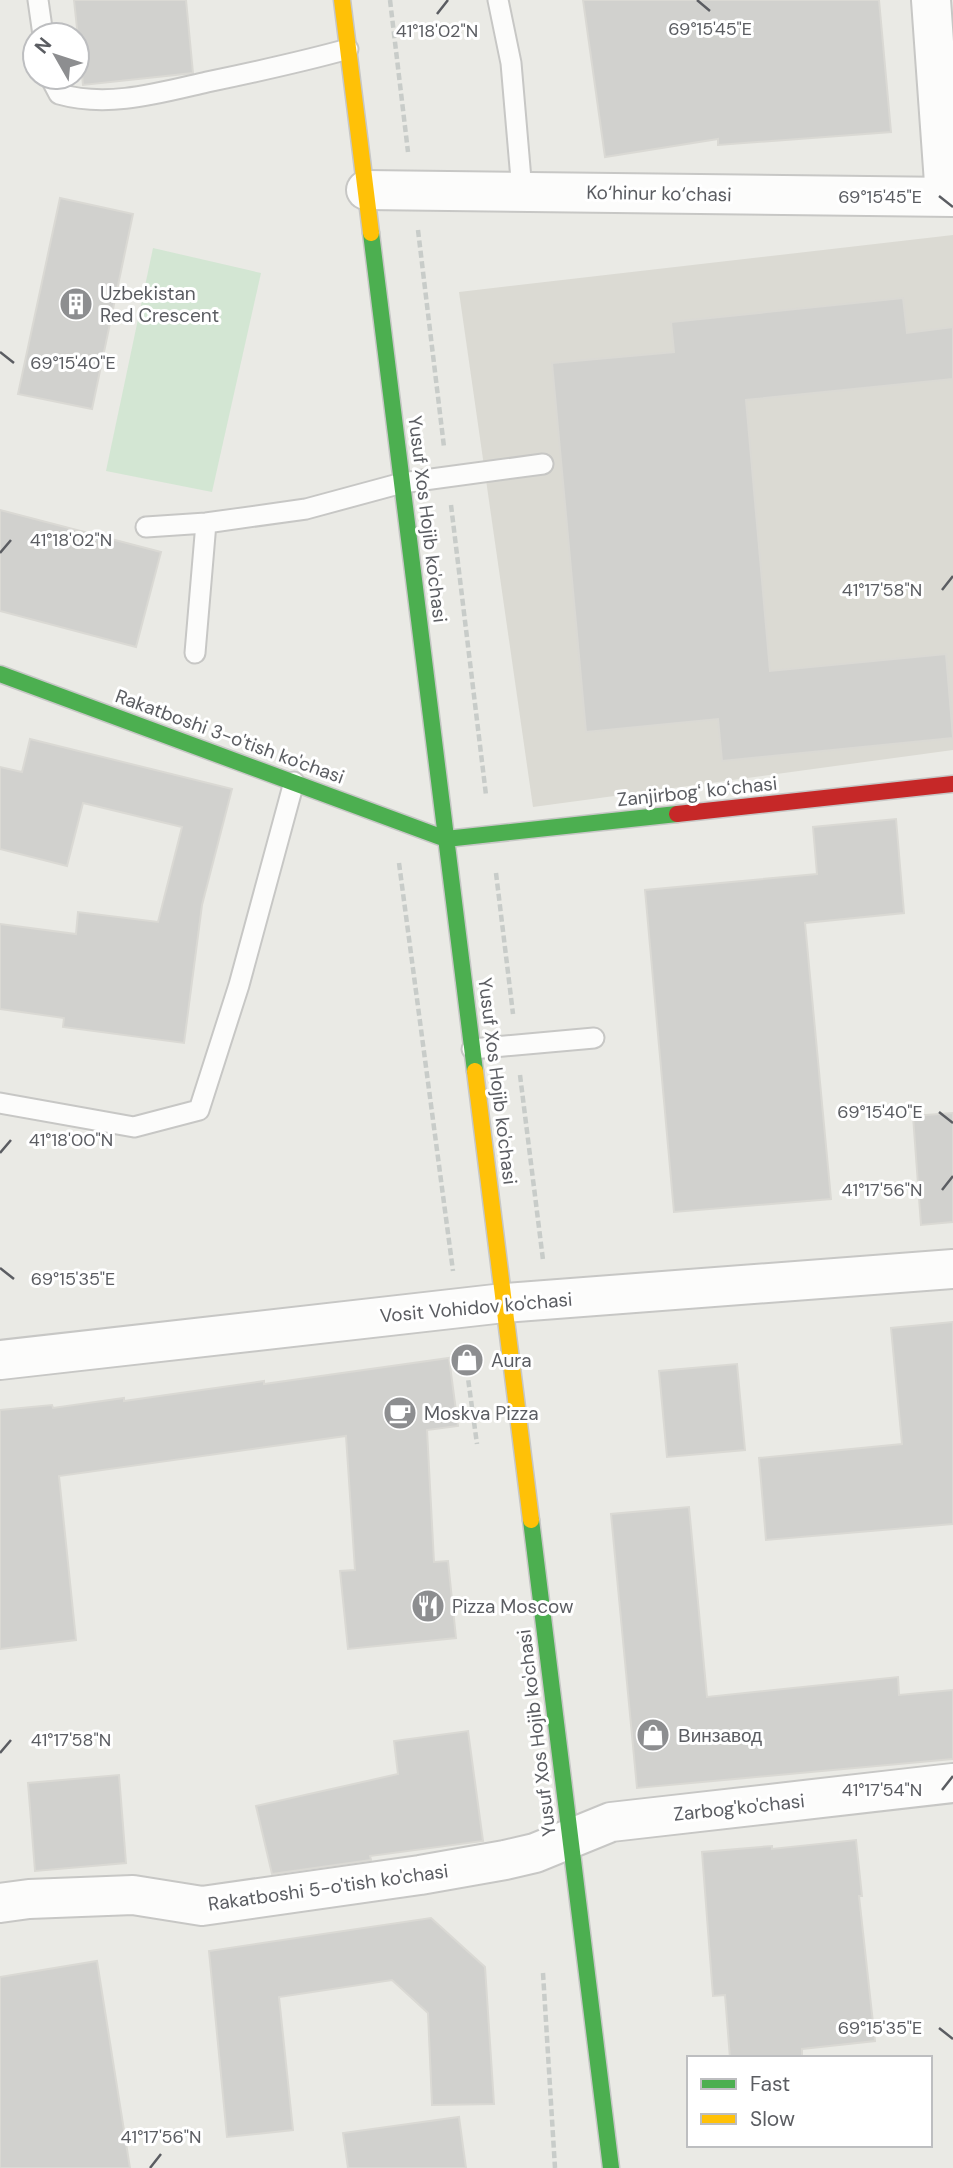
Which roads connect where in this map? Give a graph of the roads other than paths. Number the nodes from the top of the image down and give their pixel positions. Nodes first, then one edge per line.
1 (38, 0) edge
2 (342, 0) edge
3 (498, 0) edge
4 (931, 0) edge
5 (41, 21) edge
6 (348, 49) junction
7 (57, 91) edge
8 (366, 190) junction
9 (522, 191) junction
10 (949, 197) edge
11 (543, 464) dead end
12 (402, 483) junction
13 (205, 523) junction
14 (146, 527) dead end
15 (195, 653) dead end
16 (0, 674) edge
17 (294, 782) junction
18 (953, 784) edge
19 (446, 839) junction
20 (594, 1038) dead end
21 (472, 1049) junction
22 (0, 1103) edge
23 (953, 1269) edge
24 (504, 1303) junction
25 (0, 1360) edge
26 (953, 1783) edge
27 (570, 1839) junction
28 (0, 1903) edge
29 (611, 2168) edge

1 - 5 lane
2 - 6 main road, Yusuf Xos Hojib ko'chasi
3 - 9 lane
4 - 10 street
6 - 7 lane
6 - 8 main road, Yusuf Xos Hojib ko'chasi
8 - 9 street, Ko‘hinur ko‘chasi
8 - 12 main road, Yusuf Xos Hojib ko'chasi
9 - 10 street, Ko‘hinur ko‘chasi
11 - 12 lane
12 - 13 lane
12 - 19 main road, Yusuf Xos Hojib ko'chasi
13 - 14 lane
13 - 15 lane
16 - 17 main road, Rakatboshi 3-o'tish ko'chasi
17 - 19 main road, Rakatboshi 3-o'tish ko'chasi
17 - 22 lane
18 - 19 main road, Zanjirbogʻ koʻchasi
19 - 21 main road, Yusuf Xos Hojib ko'chasi
20 - 21 lane
21 - 24 main road, Yusuf Xos Hojib ko'chasi
23 - 24 street, Vosit Vohidov ko'chasi
24 - 25 street, Vosit Vohidov ko'chasi
24 - 27 main road, Yusuf Xos Hojib ko'chasi
26 - 27 street, Zarbog'ko'chasi
27 - 28 street, Rakatboshi 5-o'tish ko'chasi
27 - 29 main road, Yusuf Xos Hojib ko'chasi

